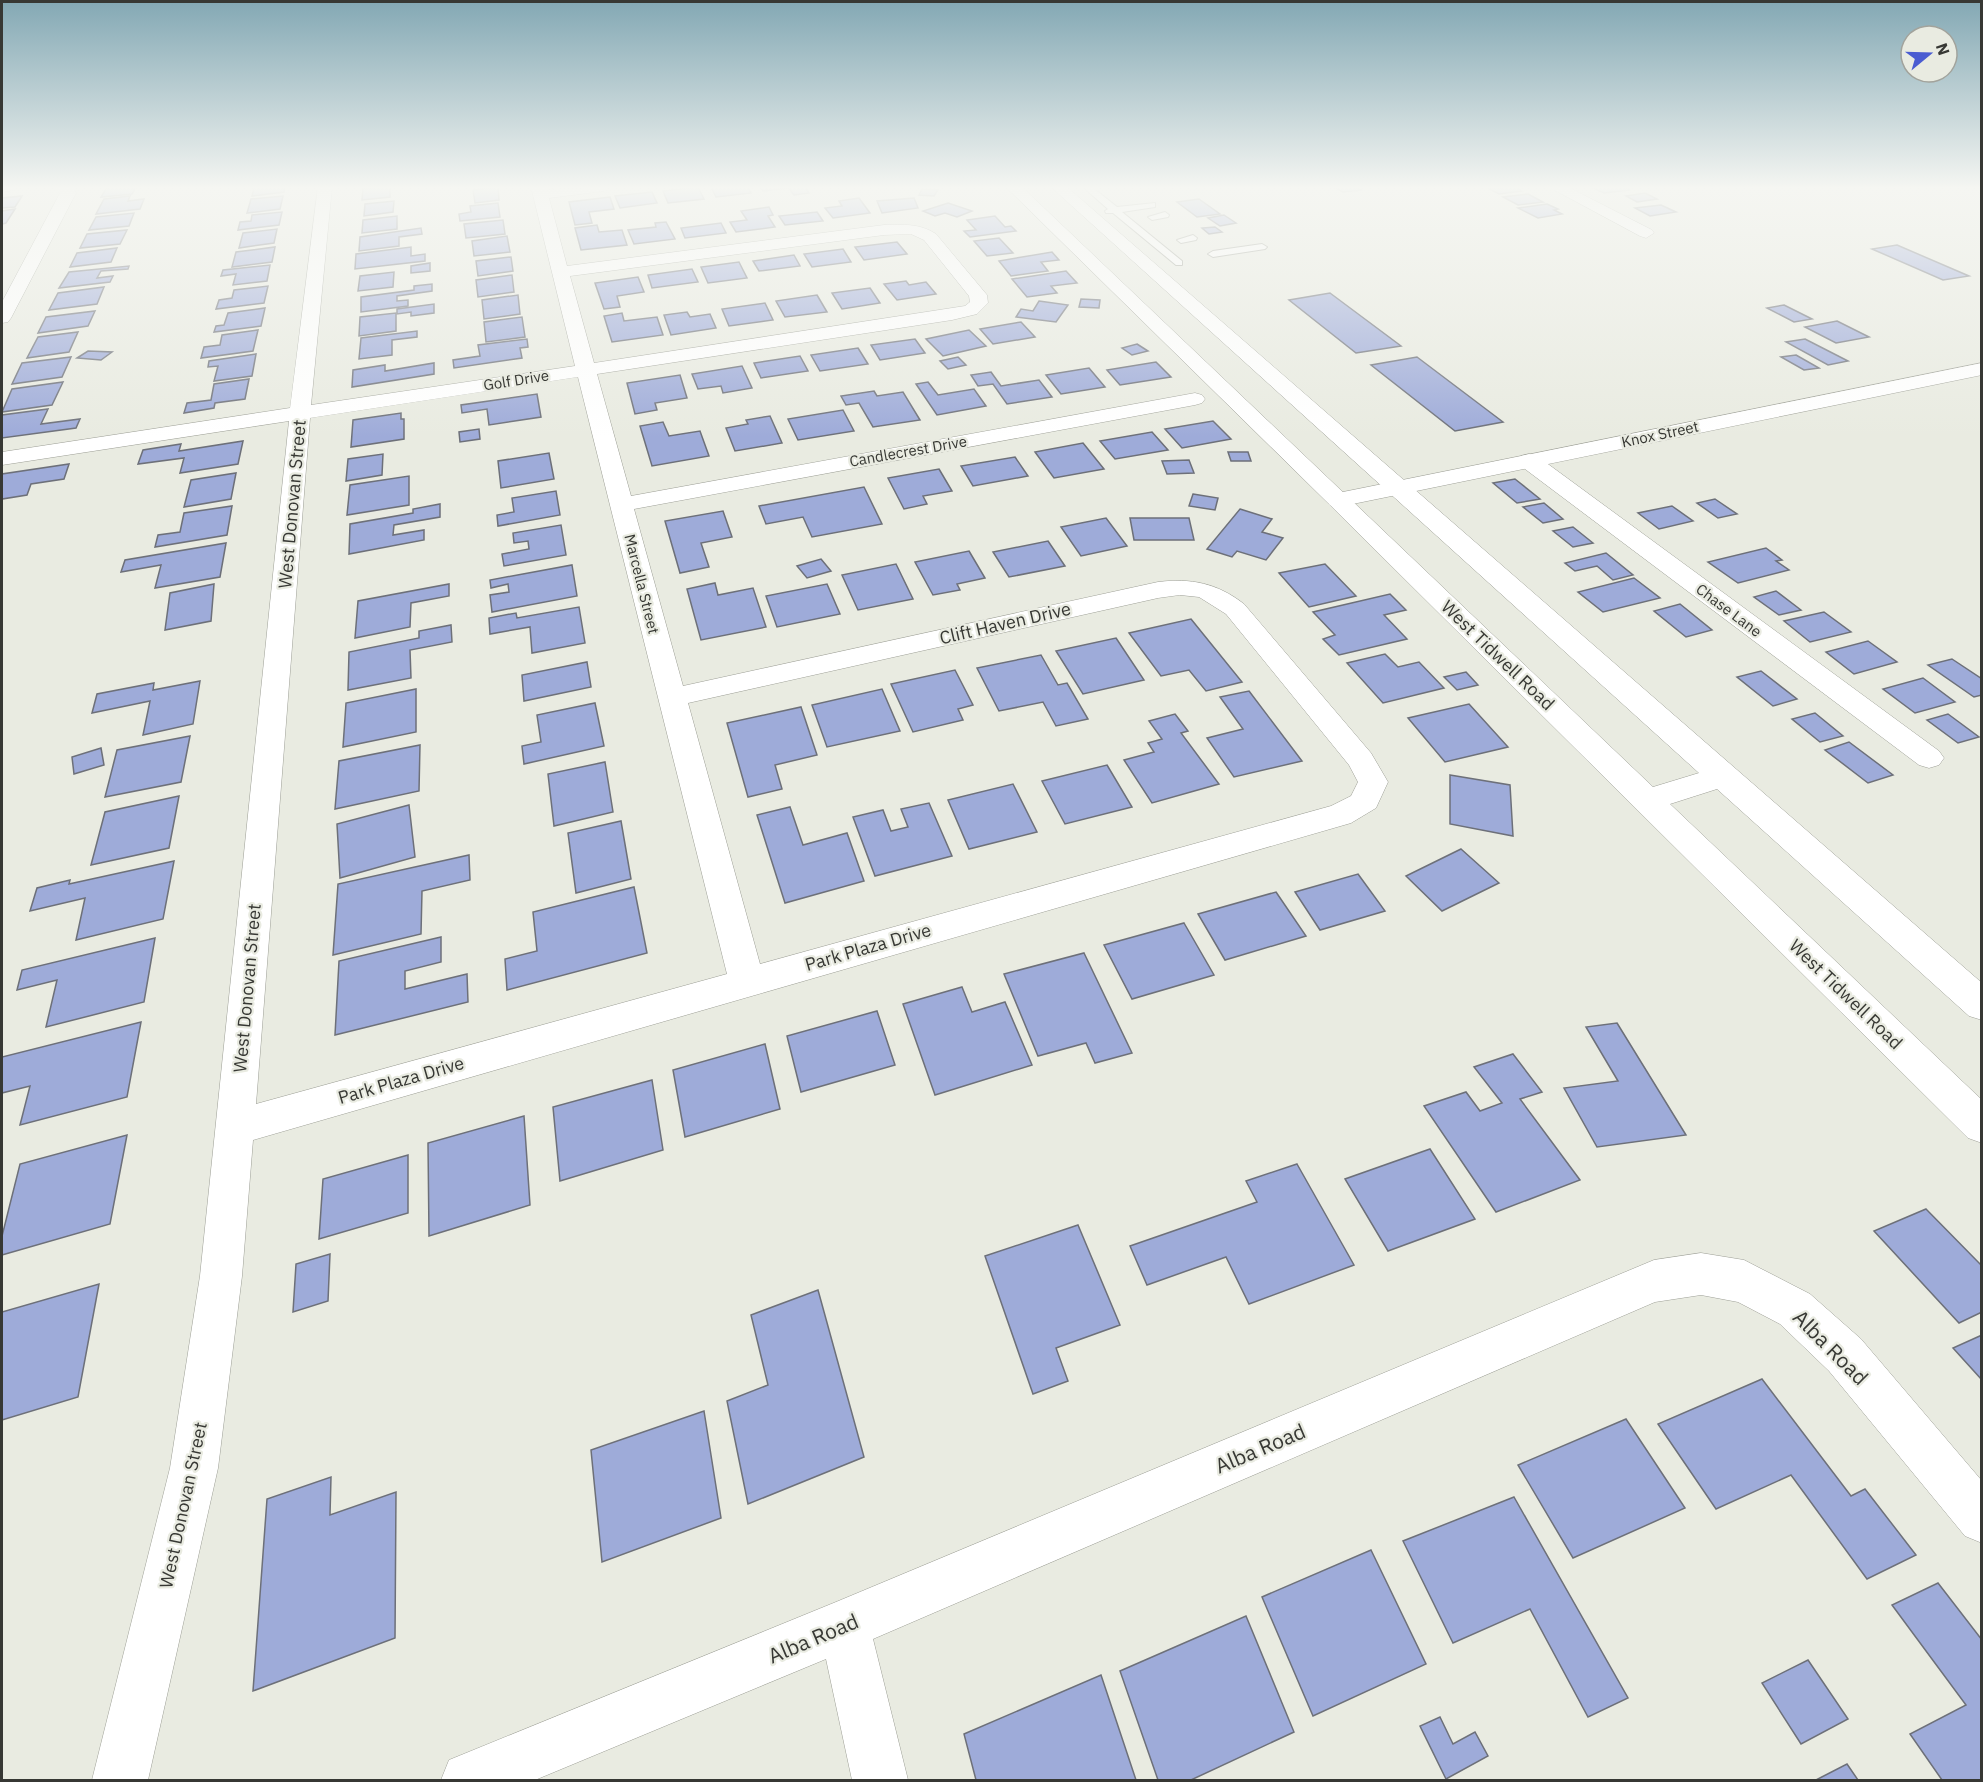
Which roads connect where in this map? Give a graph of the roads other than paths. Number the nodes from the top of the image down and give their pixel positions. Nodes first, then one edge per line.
1 (27, 270) edge
2 (316, 270) edge
3 (574, 270) edge
4 (957, 270) edge
5 (1112, 270) edge
6 (1153, 270) edge
7 (560, 272) joint
8 (1100, 272) joint
9 (2, 318) edge
10 (585, 369) junction
11 (1982, 369) edge
12 (1195, 399) dead end
13 (300, 413) junction
14 (2, 458) edge
15 (1529, 461) junction
16 (1397, 488) junction
17 (1338, 500) junction
18 (622, 504) junction
19 (1301, 688) joint
20 (671, 698) junction
21 (1929, 758) dead end
22 (1723, 776) junction
23 (1646, 800) junction
24 (747, 981) junction
25 (1982, 1005) edge
26 (1982, 1126) edge
27 (234, 1128) junction
28 (1982, 1519) edge
29 (844, 1625) junction
30 (120, 1780) edge
31 (469, 1780) edge
32 (880, 1780) edge

1 - 9 street
2 - 13 street, West Donovan Street
3 - 7 street, Golf Drive
4 - 10 street, Golf Drive
5 - 8 street
6 - 16 street
7 - 10 street, Marcella Street
8 - 17 street, West Tidwell Road
10 - 13 street, Golf Drive
10 - 18 street, Marcella Street
11 - 15 street, Knox Street
12 - 18 street, Candlecrest Drive
13 - 14 street, Golf Drive
13 - 27 street, West Donovan Street
15 - 16 street, Knox Street
15 - 21 street, Chase Lane
16 - 17 street, Knox Street
16 - 22 street
17 - 23 street, West Tidwell Road
18 - 20 street, Marcella Street
19 - 20 street, Clift Haven Drive
19 - 24 street, Park Plaza Drive
20 - 24 street, Marcella Street
22 - 23 street
22 - 25 street
23 - 26 street, West Tidwell Road
24 - 27 street, Park Plaza Drive
27 - 30 street, West Donovan Street
28 - 29 street, Alba Road
29 - 31 street, Alba Road
29 - 32 street

